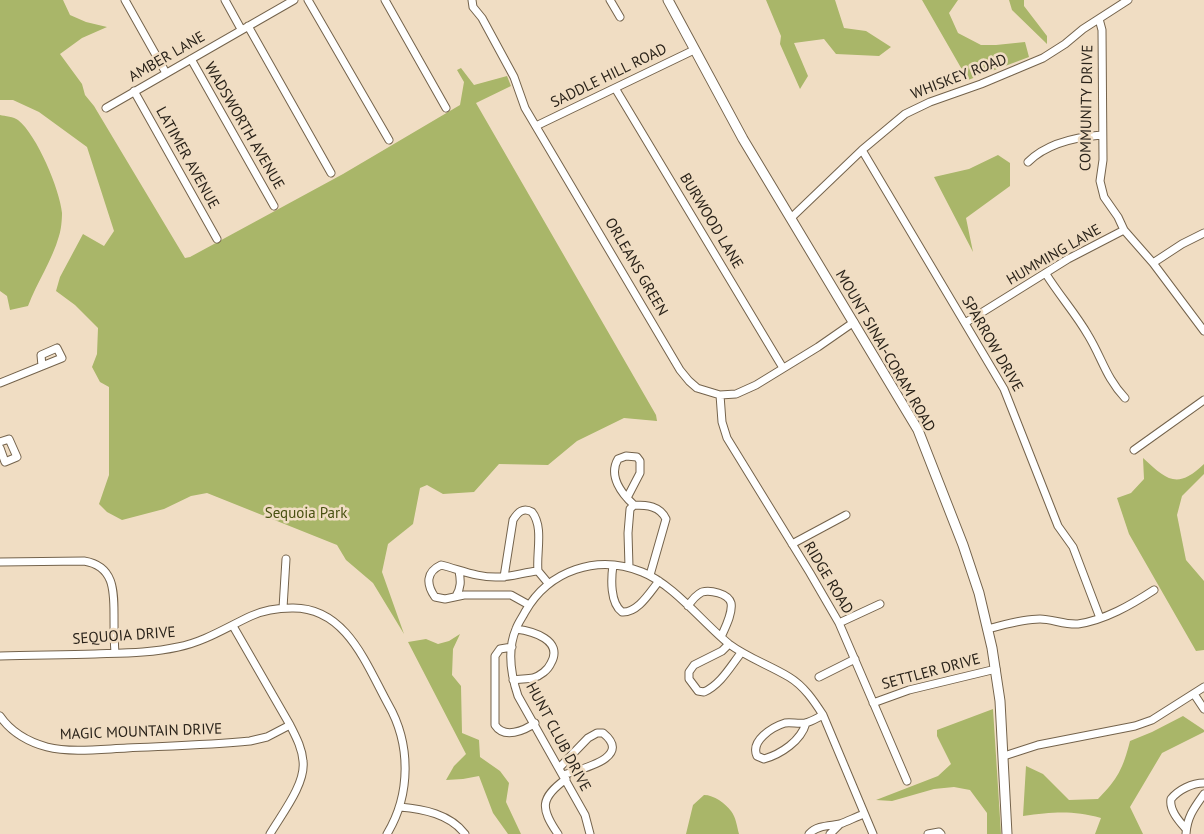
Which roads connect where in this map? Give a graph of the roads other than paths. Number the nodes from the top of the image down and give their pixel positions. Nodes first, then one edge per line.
1 (124, 0) edge
2 (225, 0) edge
3 (294, 0) edge
4 (308, 0) edge
5 (385, 0) edge
6 (472, 0) edge
7 (610, 0) edge
8 (668, 0) edge
9 (1128, 0) edge
10 (620, 16) dead end
11 (1099, 19) junction
12 (245, 28) junction
13 (694, 50) junction
14 (190, 59) junction
15 (166, 73) junction
16 (615, 88) junction
17 (134, 91) junction
18 (106, 108) dead end
19 (446, 108) dead end
20 (536, 126) junction
21 (1102, 135) junction
22 (389, 140) dead end
23 (862, 150) junction
24 (1028, 162) dead end
25 (331, 173) dead end
26 (1104, 197) joint
27 (274, 206) dead end
28 (791, 218) junction
29 (1124, 230) junction
30 (1204, 233) edge
31 (217, 239) dead end
32 (1153, 263) junction
33 (1046, 274) junction
34 (854, 322) junction
35 (965, 323) junction
36 (1204, 331) edge
37 (42, 366) dead end
38 (783, 368) junction
39 (0, 383) edge
40 (720, 395) junction
41 (1125, 398) dead end
42 (1204, 400) edge
43 (0, 442) edge
44 (0, 448) edge
45 (1134, 450) dead end
46 (627, 498) junction
47 (634, 505) junction
48 (846, 515) dead end
49 (792, 544) junction
50 (286, 559) dead end
51 (0, 562) edge
52 (613, 565) junction
53 (629, 567) junction
54 (459, 571) junction
55 (538, 571) junction
56 (650, 575) junction
57 (504, 577) junction
58 (659, 581) junction
59 (548, 583) junction
60 (1154, 590) dead end
61 (456, 596) junction
62 (880, 604) dead end
63 (529, 605) junction
64 (688, 606) junction
65 (283, 608) junction
66 (1100, 618) junction
67 (839, 623) junction
68 (233, 626) junction
69 (516, 629) junction
70 (987, 629) junction
71 (721, 637) junction
72 (729, 644) junction
73 (512, 647) junction
74 (115, 653) junction
75 (741, 653) junction
76 (0, 656) edge
77 (855, 660) junction
78 (996, 670) junction
79 (819, 677) dead end
80 (513, 680) junction
81 (1204, 687) edge
82 (1194, 694) junction
83 (873, 702) junction
84 (1204, 708) edge
85 (823, 715) junction
86 (1, 720) edge
87 (534, 723) junction
88 (806, 723) junction
89 (290, 725) junction
90 (1004, 756) junction
91 (559, 768) junction
92 (564, 777) junction
93 (907, 781) dead end
94 (1204, 783) edge
95 (1204, 794) edge
96 (400, 806) junction
97 (864, 814) junction
98 (840, 824) junction
99 (1186, 831) edge
100 (270, 834) edge
101 (387, 834) edge
102 (465, 834) edge
103 (558, 834) edge
104 (590, 834) edge
105 (809, 834) edge
106 (830, 834) edge
107 (873, 834) edge
108 (928, 834) edge
109 (941, 834) edge
110 (1007, 834) edge

1 - 15 street
2 - 12 street
3 - 12 street, AMBER LANE
4 - 22 street
5 - 19 street
6 - 20 street, ORLEANS GREEN
7 - 10 street
8 - 13 main road, MOUNT SINAI-CORAM ROAD
9 - 11 street, WHISKEY ROAD
11 - 21 street, COMMUNITY DRIVE
11 - 23 street, WHISKEY ROAD
12 - 14 street, AMBER LANE
12 - 25 street
13 - 16 street, SADDLE HILL ROAD
13 - 28 main road, MOUNT SINAI-CORAM ROAD
14 - 15 street, AMBER LANE
14 - 27 street, WADSWORTH AVENUE
15 - 17 street, AMBER LANE
16 - 20 street, SADDLE HILL ROAD
16 - 38 street, BURWOOD LANE
17 - 18 street, AMBER LANE
17 - 31 street, LATIMER AVENUE
20 - 40 street, ORLEANS GREEN
21 - 24 street
21 - 26 street, COMMUNITY DRIVE
23 - 28 street, WHISKEY ROAD
23 - 35 street, SPARROW DRIVE
26 - 29 street, HUMMING LANE
28 - 34 main road, MOUNT SINAI-CORAM ROAD
29 - 32 street
29 - 33 street, HUMMING LANE
30 - 32 street
32 - 36 street
33 - 35 street, HUMMING LANE
33 - 41 street
34 - 38 street, ORLEANS GREEN
34 - 70 main road, MOUNT SINAI-CORAM ROAD
35 - 66 street, SPARROW DRIVE
37 - 39 street
38 - 40 street, ORLEANS GREEN
40 - 49 street, RIDGE ROAD
42 - 45 street
43 - 44 street
46 - 46 street
46 - 47 street
47 - 53 street
47 - 56 street
48 - 49 street
49 - 67 street, RIDGE ROAD
50 - 65 street
51 - 74 street
52 - 53 street, HUNT CLUB DRIVE
52 - 58 street
52 - 59 street, HUNT CLUB DRIVE
53 - 56 street, HUNT CLUB DRIVE
54 - 57 street
54 - 61 street
54 - 61 street
55 - 57 street
55 - 57 street
55 - 59 street
56 - 58 street, HUNT CLUB DRIVE
58 - 64 street, HUNT CLUB DRIVE
59 - 63 street, HUNT CLUB DRIVE
60 - 66 street
61 - 63 street
62 - 67 street
63 - 69 street, HUNT CLUB DRIVE
64 - 71 street, HUNT CLUB DRIVE
64 - 71 street
65 - 68 street, SEQUOIA DRIVE
65 - 96 street, SEQUOIA DRIVE
66 - 70 street
67 - 77 street, RIDGE ROAD
68 - 74 street, SEQUOIA DRIVE
68 - 89 street
69 - 73 street, HUNT CLUB DRIVE
69 - 80 street
70 - 78 main road, MOUNT SINAI-CORAM ROAD
71 - 72 street, HUNT CLUB DRIVE
72 - 75 street, HUNT CLUB DRIVE
72 - 75 street
73 - 80 street, HUNT CLUB DRIVE
73 - 87 street
74 - 76 street, SEQUOIA DRIVE
75 - 85 street, HUNT CLUB DRIVE
77 - 79 street
77 - 83 street, RIDGE ROAD
78 - 83 street, SETTLER DRIVE
78 - 90 main road, MOUNT SINAI-CORAM ROAD
80 - 87 street, HUNT CLUB DRIVE
81 - 82 street
82 - 84 street
82 - 90 street
83 - 93 street, RIDGE ROAD
85 - 88 street
85 - 97 street, HUNT CLUB DRIVE
86 - 89 street, MAGIC MOUNTAIN DRIVE
87 - 91 street, HUNT CLUB DRIVE
88 - 88 street
89 - 100 street
90 - 110 main road, MOUNT SINAI-CORAM ROAD
91 - 92 street, HUNT CLUB DRIVE
91 - 92 street
92 - 103 street
92 - 104 street, HUNT CLUB DRIVE
94 - 99 street
95 - 99 street
96 - 101 street, SEQUOIA DRIVE
96 - 102 street
97 - 98 street
97 - 107 street, HUNT CLUB DRIVE
98 - 105 street
98 - 106 street
108 - 109 street

